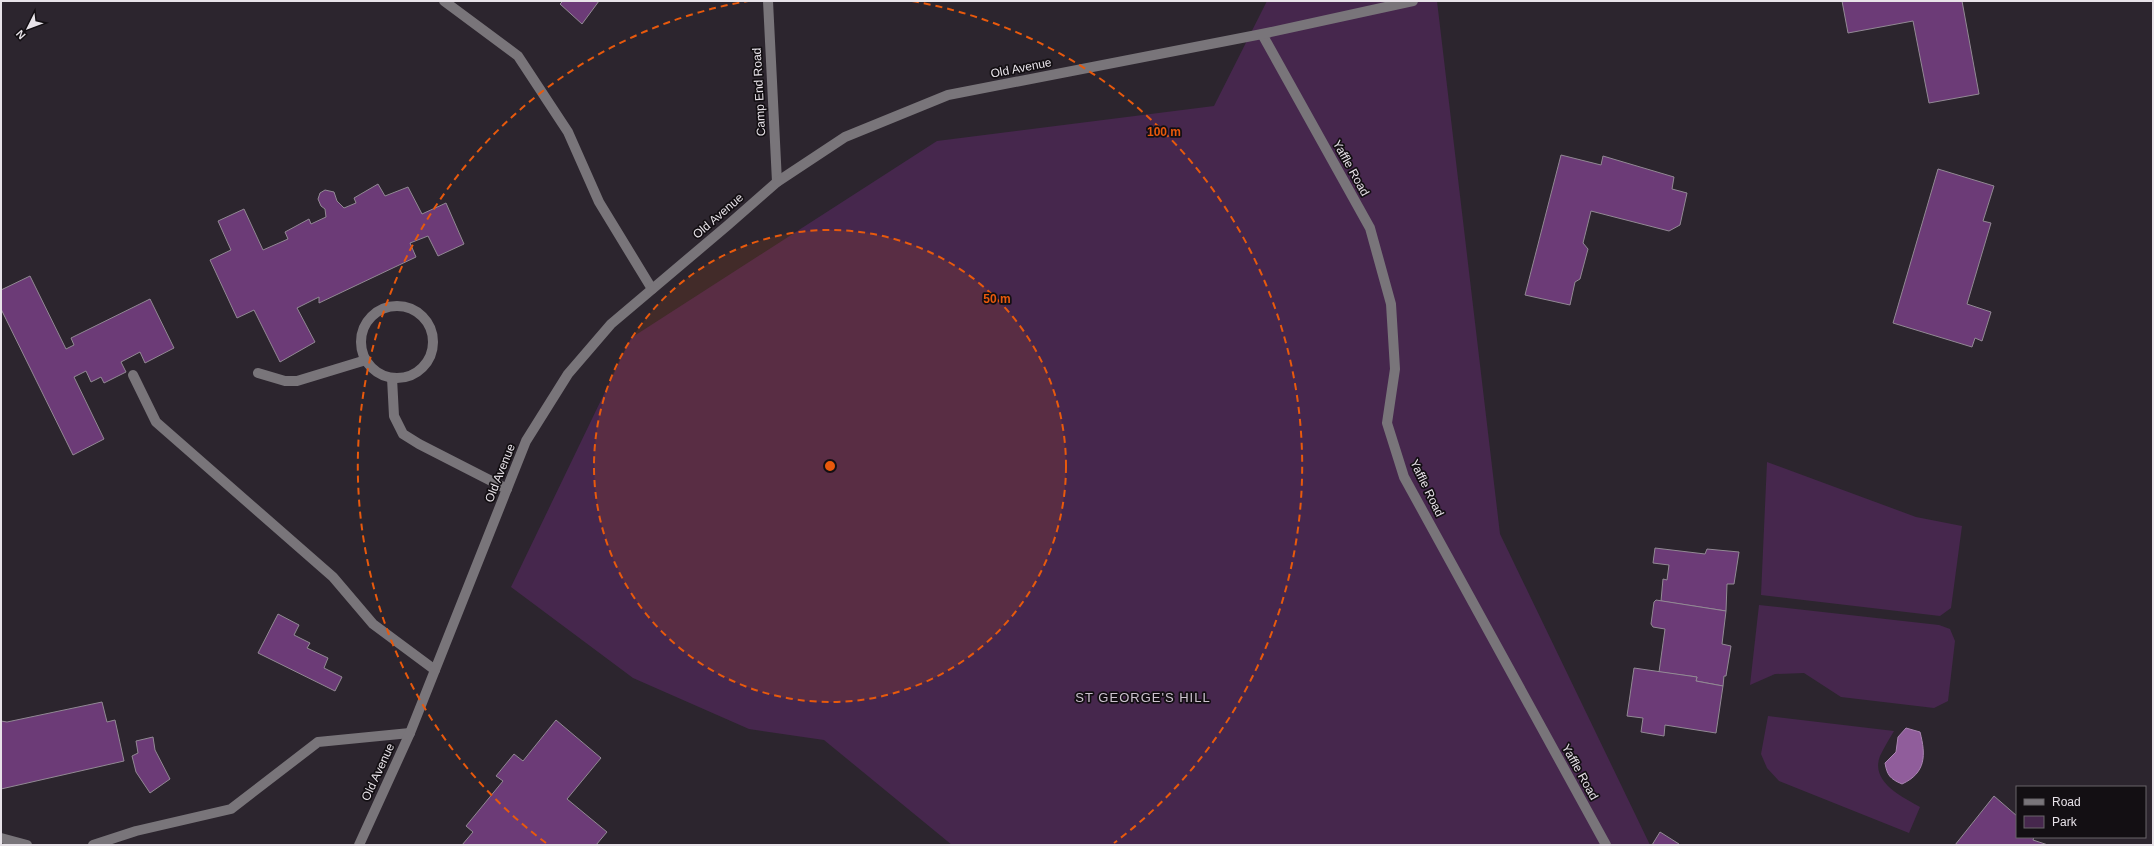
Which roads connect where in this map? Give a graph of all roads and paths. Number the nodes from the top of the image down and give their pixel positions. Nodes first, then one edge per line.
1 (444, 1) edge
2 (768, 1) edge
3 (1413, 1) edge
4 (1262, 34) junction
5 (777, 182) junction
6 (652, 289) junction
7 (366, 360) junction
8 (258, 373) dead end
9 (133, 375) dead end
10 (392, 378) junction
11 (507, 489) junction
12 (435, 670) junction
13 (410, 733) junction
14 (1, 838) edge
15 (27, 845) edge
16 (94, 845) edge
17 (358, 845) edge
18 (1606, 845) edge

1 - 6 street
2 - 5 street, Camp End Road
3 - 4 street, Old Avenue
4 - 5 street, Old Avenue
4 - 18 street, Yaffle Road
5 - 6 street, Old Avenue
6 - 11 street, Old Avenue
7 - 8 street
7 - 10 street
7 - 10 street
9 - 12 street
10 - 11 street
11 - 12 street, Old Avenue
12 - 13 street, Old Avenue
13 - 16 street
13 - 17 street, Old Avenue
14 - 15 street

